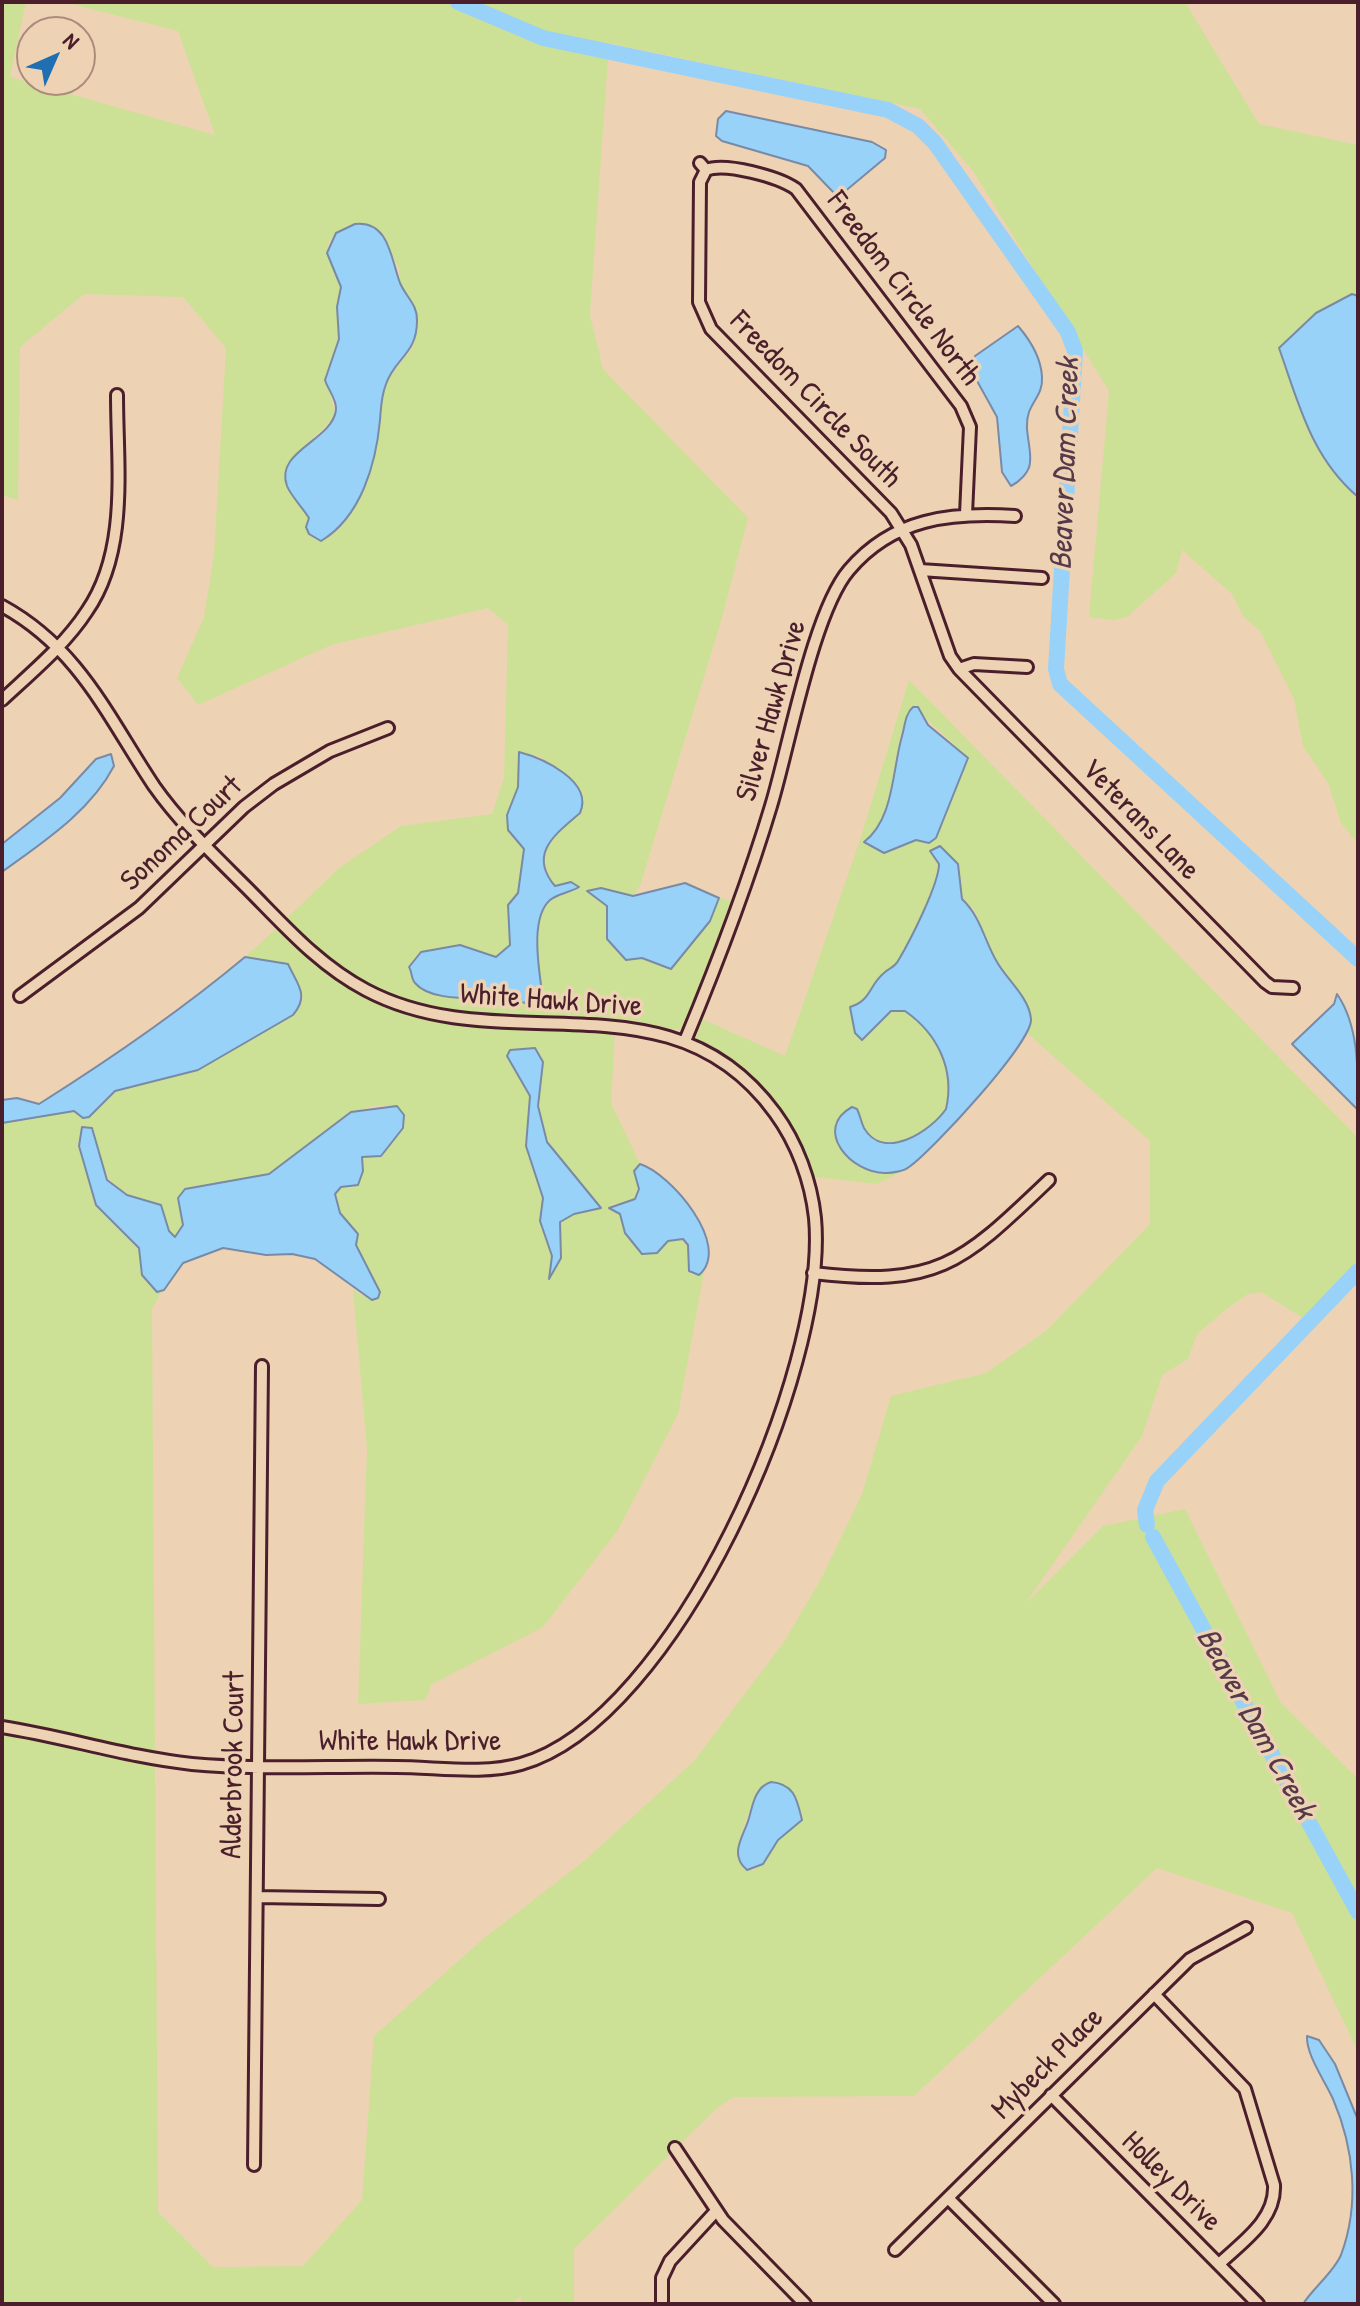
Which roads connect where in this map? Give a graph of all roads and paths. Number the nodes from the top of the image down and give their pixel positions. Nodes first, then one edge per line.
1 (703, 166) joint
2 (117, 395) dead end
3 (966, 514) junction
4 (1015, 516) dead end
5 (902, 528) junction
6 (920, 570) junction
7 (1042, 578) dead end
8 (2, 606) edge
9 (56, 647) junction
10 (1027, 667) dead end
11 (959, 669) junction
12 (2, 700) edge
13 (388, 728) dead end
14 (205, 846) junction
15 (1293, 988) dead end
16 (20, 996) dead end
17 (685, 1041) junction
18 (1049, 1180) dead end
19 (813, 1273) junction
20 (262, 1366) dead end
21 (2, 1727) edge
22 (258, 1766) junction
23 (257, 1897) junction
24 (379, 1899) dead end
25 (1246, 1928) dead end
26 (1154, 1994) junction
27 (1051, 2095) junction
28 (675, 2148) dead end
29 (254, 2165) dead end
30 (948, 2198) junction
31 (716, 2211) junction
32 (895, 2250) dead end
33 (1219, 2264) junction
34 (662, 2304) edge
35 (805, 2304) edge
36 (1054, 2304) edge
37 (1258, 2304) edge

1 - 3 street, Freedom Circle North
1 - 5 street, Freedom Circle South
2 - 9 street
3 - 4 street, Silver Hawk Drive
3 - 5 street, Silver Hawk Drive
5 - 6 street, Veterans Lane
5 - 17 street, Silver Hawk Drive
6 - 7 street
6 - 11 street, Veterans Lane
8 - 9 street, White Hawk Drive
9 - 12 street
9 - 14 street, White Hawk Drive
10 - 11 street
11 - 15 street, Veterans Lane
13 - 14 street, Sonoma Court
14 - 16 street, Sonoma Court
14 - 17 street, White Hawk Drive
17 - 19 street, White Hawk Drive
18 - 19 street
19 - 22 street, White Hawk Drive
20 - 22 street, Alderbrook Court
21 - 22 street, White Hawk Drive
22 - 23 street, Alderbrook Court
23 - 24 street
23 - 29 street, Alderbrook Court
25 - 26 street, Mybeck Place
26 - 27 street, Mybeck Place
26 - 33 street
27 - 30 street, Mybeck Place
27 - 33 street, Holley Drive
28 - 31 street
30 - 32 street, Mybeck Place
30 - 36 street
31 - 34 street
31 - 35 street
33 - 37 street, Holley Drive

